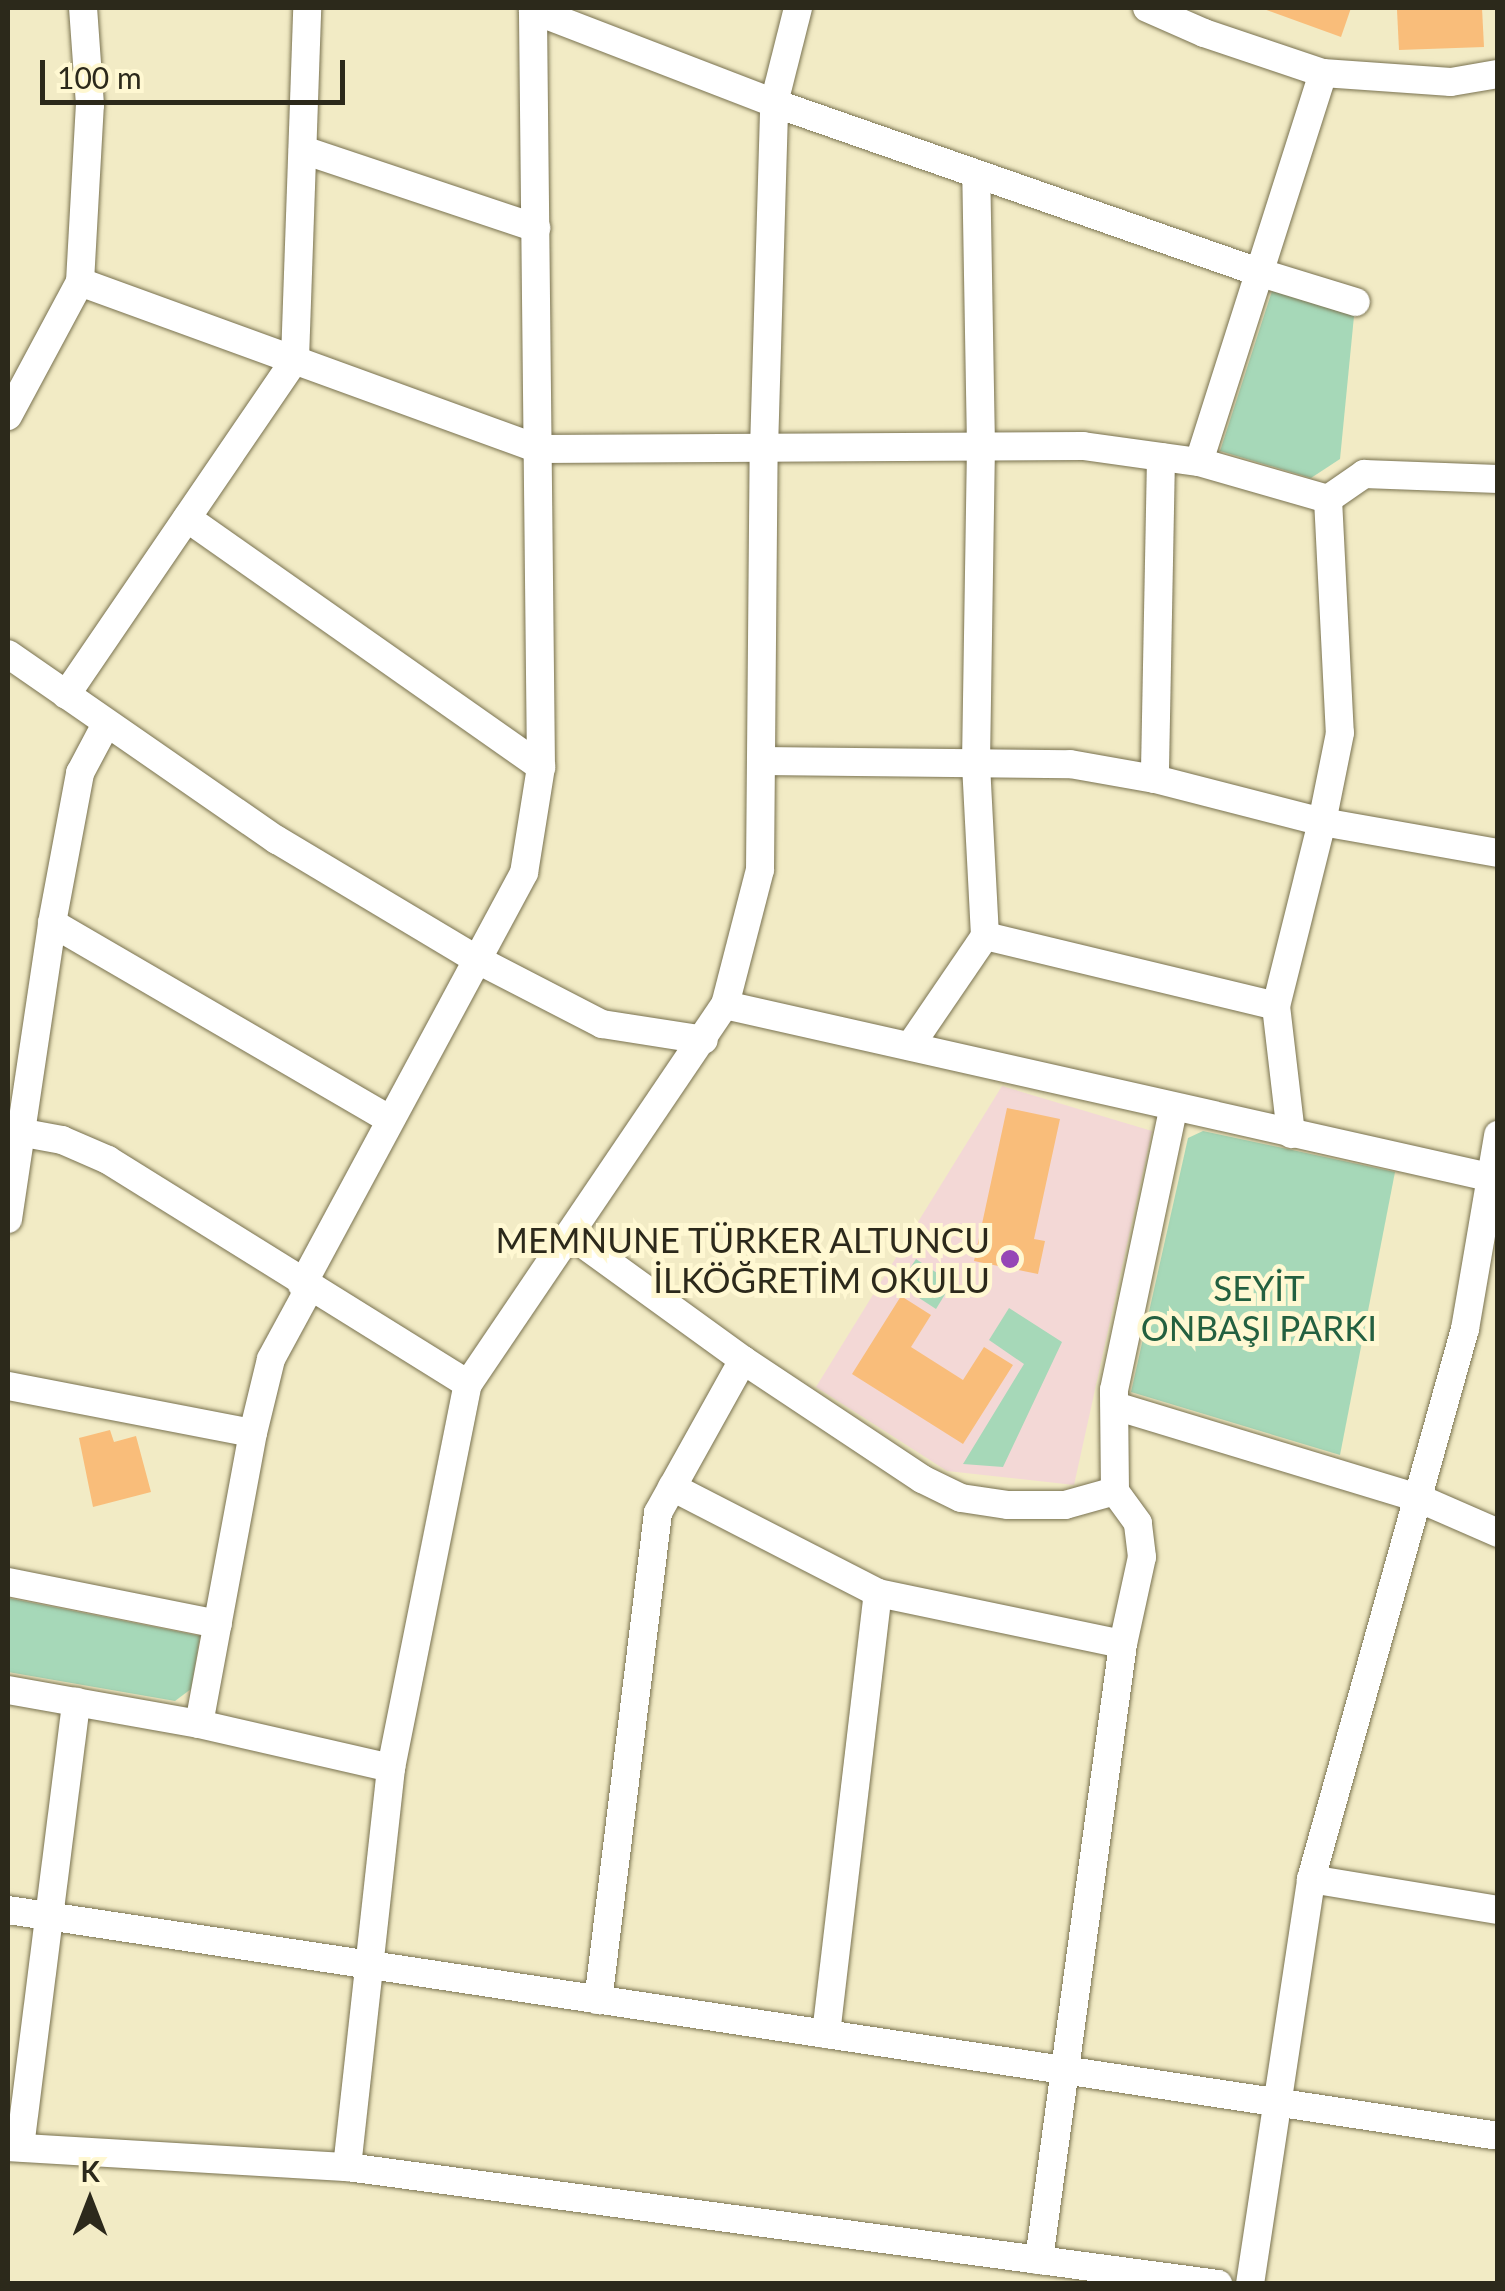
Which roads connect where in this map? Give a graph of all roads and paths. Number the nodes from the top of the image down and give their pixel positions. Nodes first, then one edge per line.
1 (83, 8) edge
2 (307, 8) edge
3 (798, 8) edge
4 (1146, 8) edge
5 (530, 9) edge
6 (1324, 73) junction
7 (1498, 74) edge
8 (774, 103) junction
9 (303, 150) junction
10 (976, 174) junction
11 (536, 228) junction
12 (1261, 273) junction
13 (80, 282) junction
14 (1356, 302) dead end
15 (292, 362) junction
16 (8, 416) edge
17 (981, 447) junction
18 (540, 449) junction
19 (764, 449) junction
20 (1161, 457) junction
21 (1200, 462) junction
22 (1498, 478) edge
23 (1328, 499) junction
24 (187, 518) junction
25 (8, 654) edge
26 (66, 696) junction
27 (106, 724) junction
28 (761, 761) junction
29 (976, 763) junction
30 (541, 767) junction
31 (1155, 779) junction
32 (1322, 822) junction
33 (1498, 853) edge
34 (52, 923) junction
35 (986, 936) junction
36 (476, 959) junction
37 (726, 1005) junction
38 (1276, 1006) junction
39 (704, 1040) junction
40 (910, 1046) junction
41 (1174, 1109) junction
42 (390, 1120) junction
43 (15, 1131) edge
44 (1292, 1134) junction
45 (1498, 1136) edge
46 (1495, 1178) edge
47 (8, 1220) edge
48 (572, 1236) junction
49 (306, 1287) junction
50 (743, 1360) junction
51 (468, 1384) junction
52 (8, 1386) edge
53 (1114, 1406) junction
54 (252, 1433) junction
55 (672, 1487) junction
56 (1115, 1491) junction
57 (1418, 1498) junction
58 (1498, 1533) edge
59 (8, 1582) edge
60 (878, 1592) junction
61 (218, 1624) junction
62 (1123, 1644) junction
63 (8, 1690) edge
64 (76, 1702) junction
65 (199, 1724) junction
66 (391, 1768) junction
67 (1311, 1879) junction
68 (8, 1910) edge
69 (1498, 1910) edge
70 (48, 1916) junction
71 (369, 1965) junction
72 (598, 2000) junction
73 (826, 2034) junction
74 (1062, 2070) junction
75 (1274, 2102) junction
76 (1498, 2136) edge
77 (14, 2147) edge
78 (347, 2167) junction
79 (1039, 2260) junction
80 (1218, 2284) edge
81 (1250, 2284) edge

1 - 13 street
2 - 9 street
3 - 8 street
4 - 6 street
5 - 8 street
5 - 11 street
6 - 7 street
6 - 12 street
8 - 10 street
8 - 19 street
9 - 11 street
9 - 15 street
10 - 12 street
10 - 17 street
11 - 18 street
12 - 14 street
12 - 21 street
13 - 15 street
13 - 16 street
15 - 18 street
15 - 24 street
17 - 19 street
17 - 20 street
17 - 29 street
18 - 19 street
18 - 30 street
19 - 28 street
20 - 21 street
20 - 31 street
21 - 23 street
22 - 23 street
23 - 32 street
24 - 26 street
24 - 30 street
25 - 26 street
26 - 27 street
27 - 34 street
27 - 36 street
28 - 29 street
28 - 37 street
29 - 31 street
29 - 35 street
30 - 36 street
31 - 32 street
32 - 33 street
32 - 38 street
34 - 42 street
34 - 43 street
35 - 38 street
35 - 40 street
36 - 39 street
36 - 42 street
37 - 39 street
37 - 40 street
38 - 44 street
39 - 48 street
40 - 41 street
41 - 44 street
41 - 53 street
42 - 49 street
43 - 47 street
43 - 49 street
44 - 46 street
45 - 46 street
46 - 57 street
48 - 50 street
48 - 51 street
49 - 51 street
49 - 54 street
50 - 55 street
50 - 56 street
51 - 66 street
52 - 54 street
53 - 56 street
53 - 57 street
54 - 61 street
55 - 60 street
55 - 72 street
56 - 62 street
57 - 58 street
57 - 67 street
59 - 61 street
60 - 62 street
60 - 73 street
61 - 65 street
62 - 74 street
63 - 64 street
64 - 65 street
64 - 70 street
65 - 66 street
66 - 71 street
67 - 69 street
67 - 75 street
68 - 70 street
70 - 71 street
70 - 77 street
71 - 72 street
71 - 78 street
72 - 73 street
73 - 74 street
74 - 75 street
74 - 79 street
75 - 76 street
75 - 81 street
77 - 78 street
78 - 79 street
79 - 80 street

